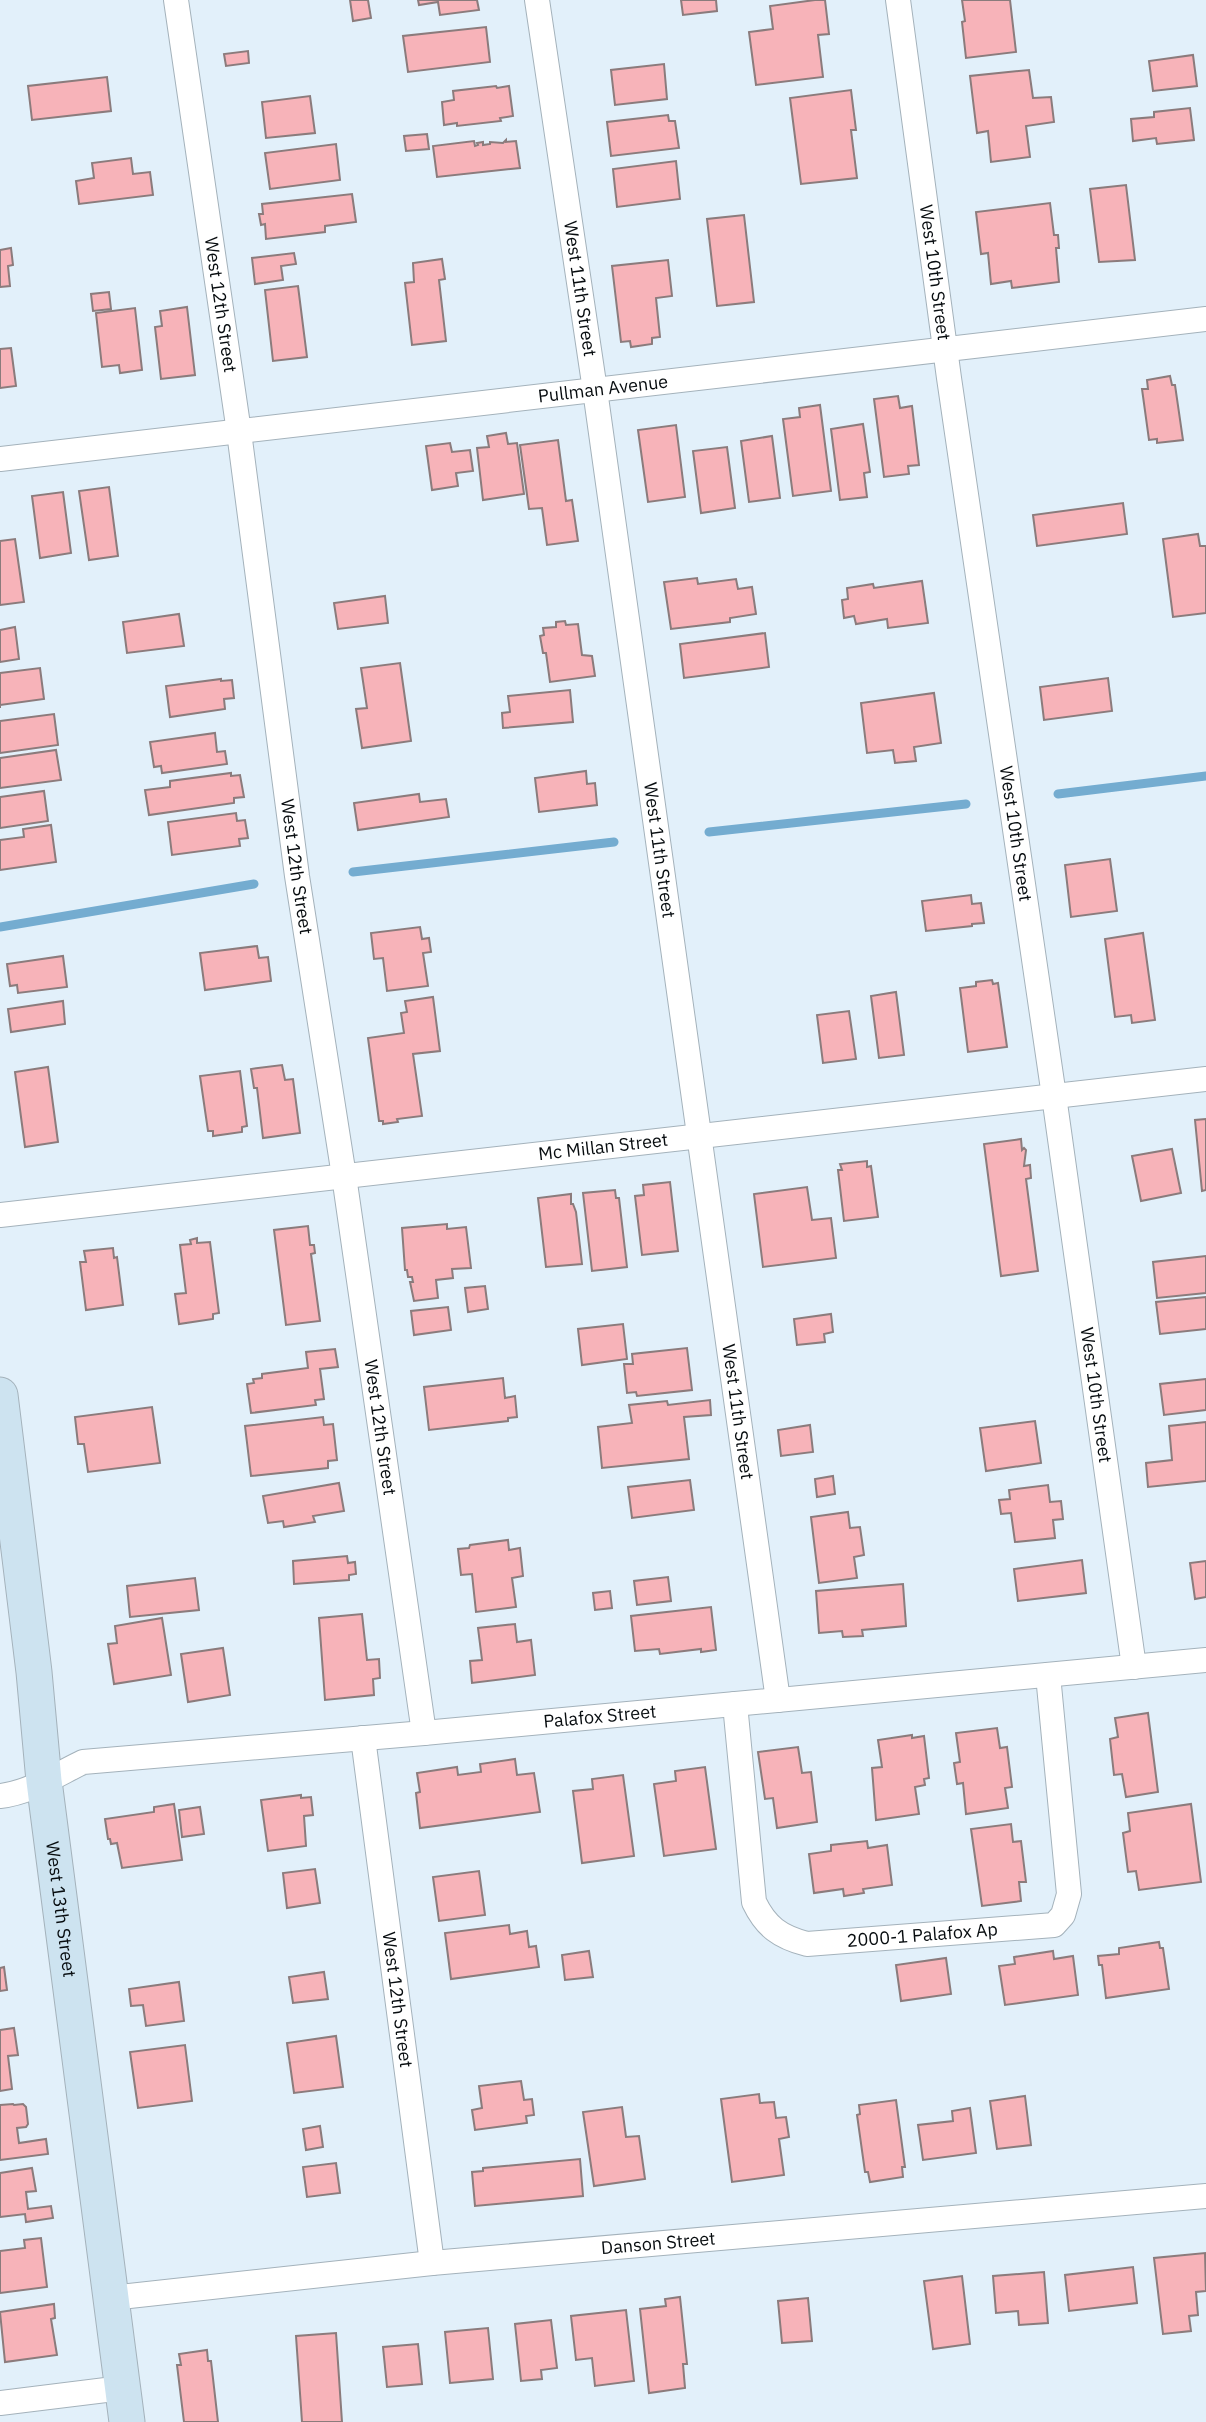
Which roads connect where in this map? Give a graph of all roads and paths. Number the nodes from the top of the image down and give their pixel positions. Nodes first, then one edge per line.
1 (176, 0) edge
2 (537, 0) edge
3 (898, 0) edge
4 (1206, 319) edge
5 (946, 351) junction
6 (595, 390) junction
7 (239, 432) junction
8 (0, 459) edge
9 (1206, 1079) edge
10 (1054, 1096) junction
11 (699, 1137) junction
12 (344, 1176) junction
13 (0, 1215) edge
14 (0, 1395) edge
15 (1206, 1660) edge
16 (1134, 1667) junction
17 (1048, 1675) junction
18 (778, 1700) junction
19 (735, 1704) junction
20 (424, 1733) junction
21 (363, 1738) junction
22 (44, 1781) junction
23 (0, 1796) edge
24 (1206, 2196) edge
25 (432, 2263) junction
26 (111, 2298) junction
27 (122, 2388) junction
28 (0, 2403) edge
29 (127, 2422) edge

1 - 7 street, West 12th Street
2 - 6 street, West 11th Street
3 - 5 street, West 10th Street
4 - 5 street, Pullman Avenue
5 - 6 street, Pullman Avenue
5 - 10 street, West 10th Street
6 - 7 street, Pullman Avenue
6 - 11 street, West 11th Street
7 - 8 street, Pullman Avenue
7 - 12 street, West 12th Street
9 - 10 street, Mc Millan Street
10 - 11 street, Mc Millan Street
10 - 16 street, West 10th Street
11 - 12 street, Mc Millan Street
11 - 18 street, West 11th Street
12 - 13 street, Mc Millan Street
12 - 20 street, West 12th Street
14 - 22 street, West 13th Street
15 - 16 street, Palafox Street
16 - 17 street, Palafox Street
17 - 18 street, Palafox Street
17 - 19 street, 2000-1 Palafox Ap
18 - 19 street, Palafox Street
19 - 20 street, Palafox Street
20 - 21 street, Palafox Street
21 - 22 street, Palafox Street
21 - 25 street, West 12th Street
22 - 23 street, Palafox Street
22 - 26 street, West 13th Street
24 - 25 street, Danson Street
25 - 26 street, Danson Street
26 - 27 street, West 13th Street
27 - 28 street
27 - 29 street, West 13th Street

